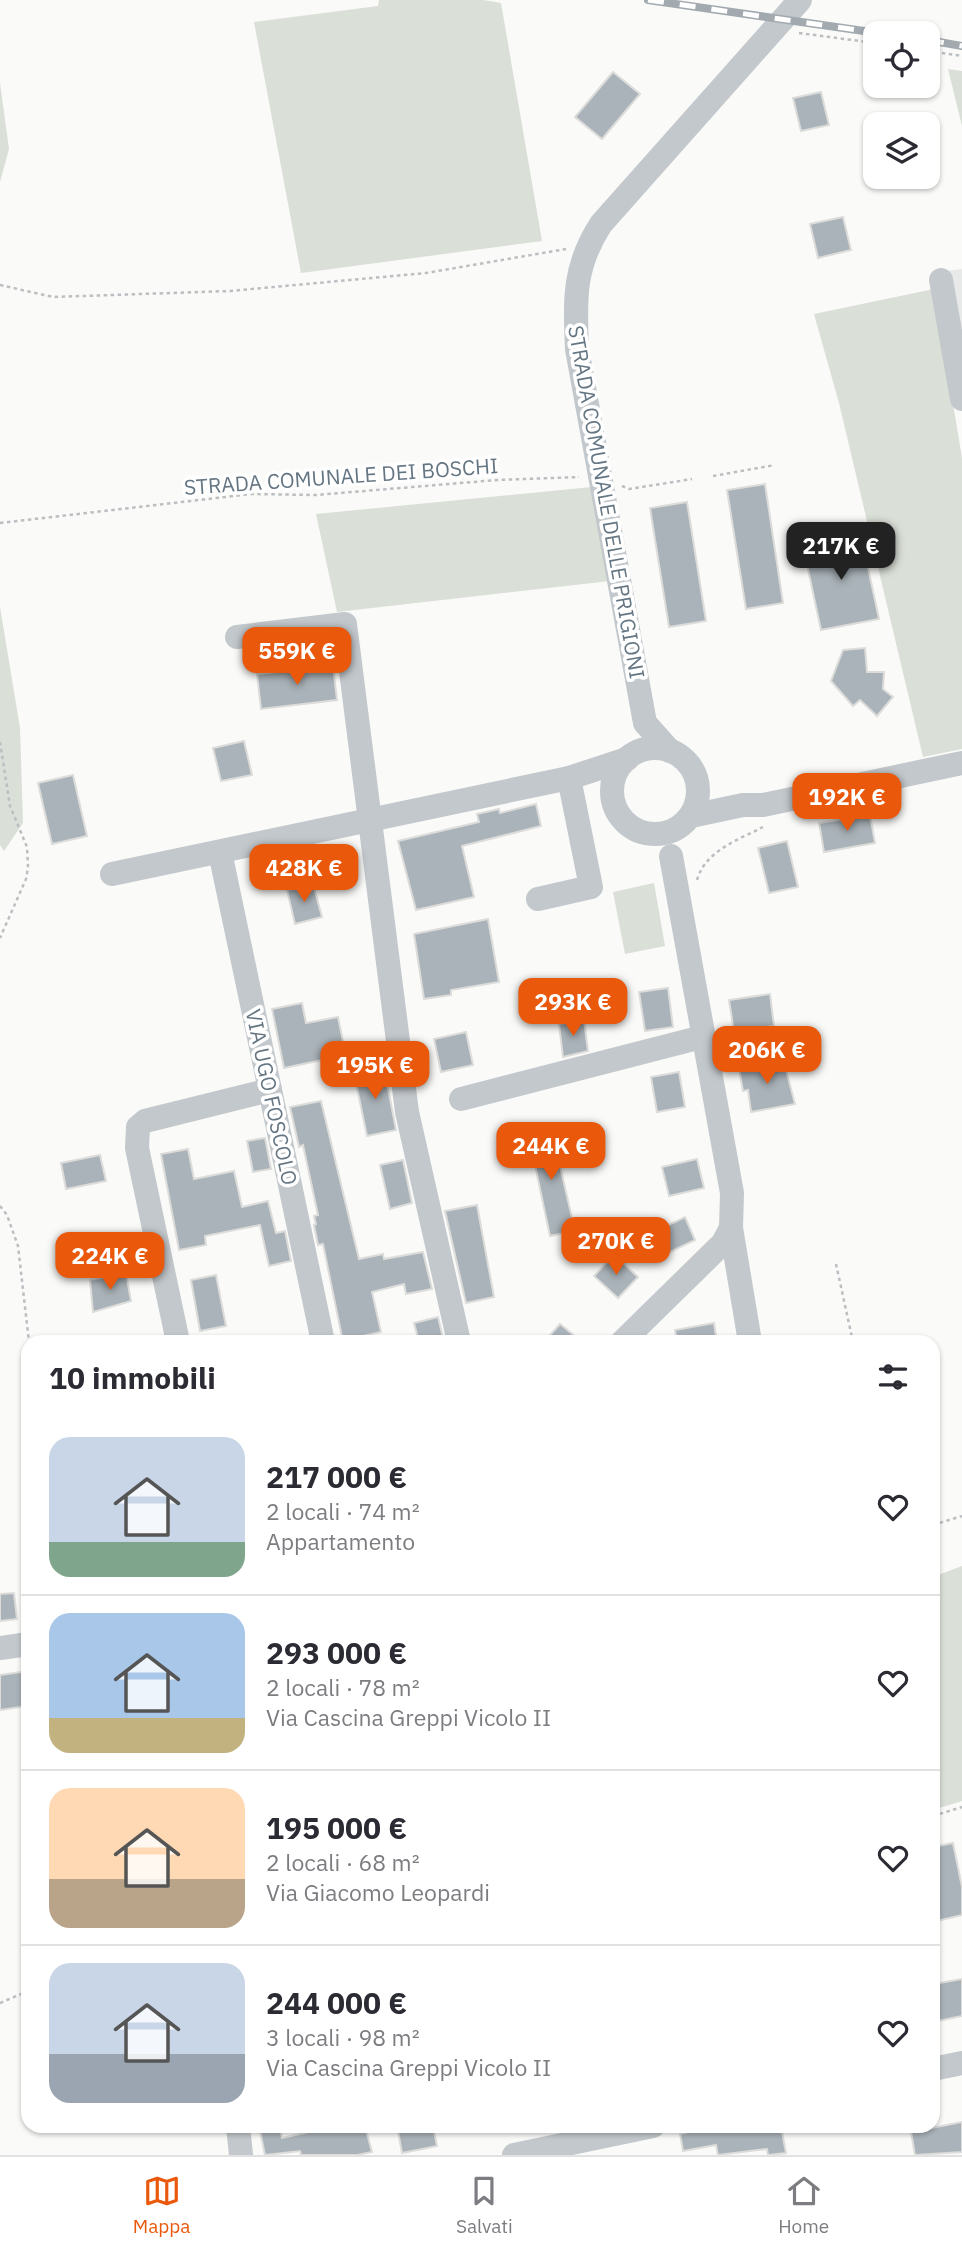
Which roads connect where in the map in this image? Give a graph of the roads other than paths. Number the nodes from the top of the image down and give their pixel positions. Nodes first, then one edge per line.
1 (800, 0) edge
2 (941, 281) dead end
3 (962, 399) edge
4 (237, 637) dead end
5 (645, 723) junction
6 (670, 751) junction
7 (629, 757) junction
8 (962, 763) edge
9 (695, 775) junction
10 (569, 778) junction
11 (613, 800) junction
12 (743, 805) junction
13 (371, 821) junction
14 (686, 821) junction
15 (644, 833) junction
16 (220, 852) junction
17 (671, 856) junction
18 (112, 874) dead end
19 (538, 899) dead end
20 (702, 1037) junction
21 (270, 1090) junction
22 (461, 1099) dead end
23 (731, 1228) junction
24 (177, 1335) edge
25 (322, 1335) edge
26 (457, 1335) edge
27 (629, 1335) edge
28 (749, 1335) edge
29 (21, 1645) edge
30 (0, 1648) edge
31 (962, 2063) edge
32 (940, 2067) edge
33 (239, 2133) edge
34 (581, 2134) edge
35 (241, 2155) edge
36 (514, 2155) edge

1 - 5 street, STRADA COMUNALE DELLE PRIGIONI
2 - 3 street
4 - 13 street
5 - 6 street
5 - 7 street
6 - 7 street
6 - 9 street
7 - 10 street
7 - 11 street
8 - 12 street
9 - 12 street
9 - 14 street
10 - 11 street
10 - 13 street
10 - 19 street
11 - 15 street
12 - 14 street
13 - 16 street
13 - 26 street
14 - 15 street
14 - 17 street
15 - 17 street
16 - 18 street
16 - 21 street, VIA UGO FOSCOLO
17 - 20 street
20 - 22 street
20 - 23 street
21 - 24 street
21 - 25 street, VIA UGO FOSCOLO
23 - 27 street
23 - 28 street
29 - 30 street
31 - 32 street
33 - 35 street
34 - 36 street

